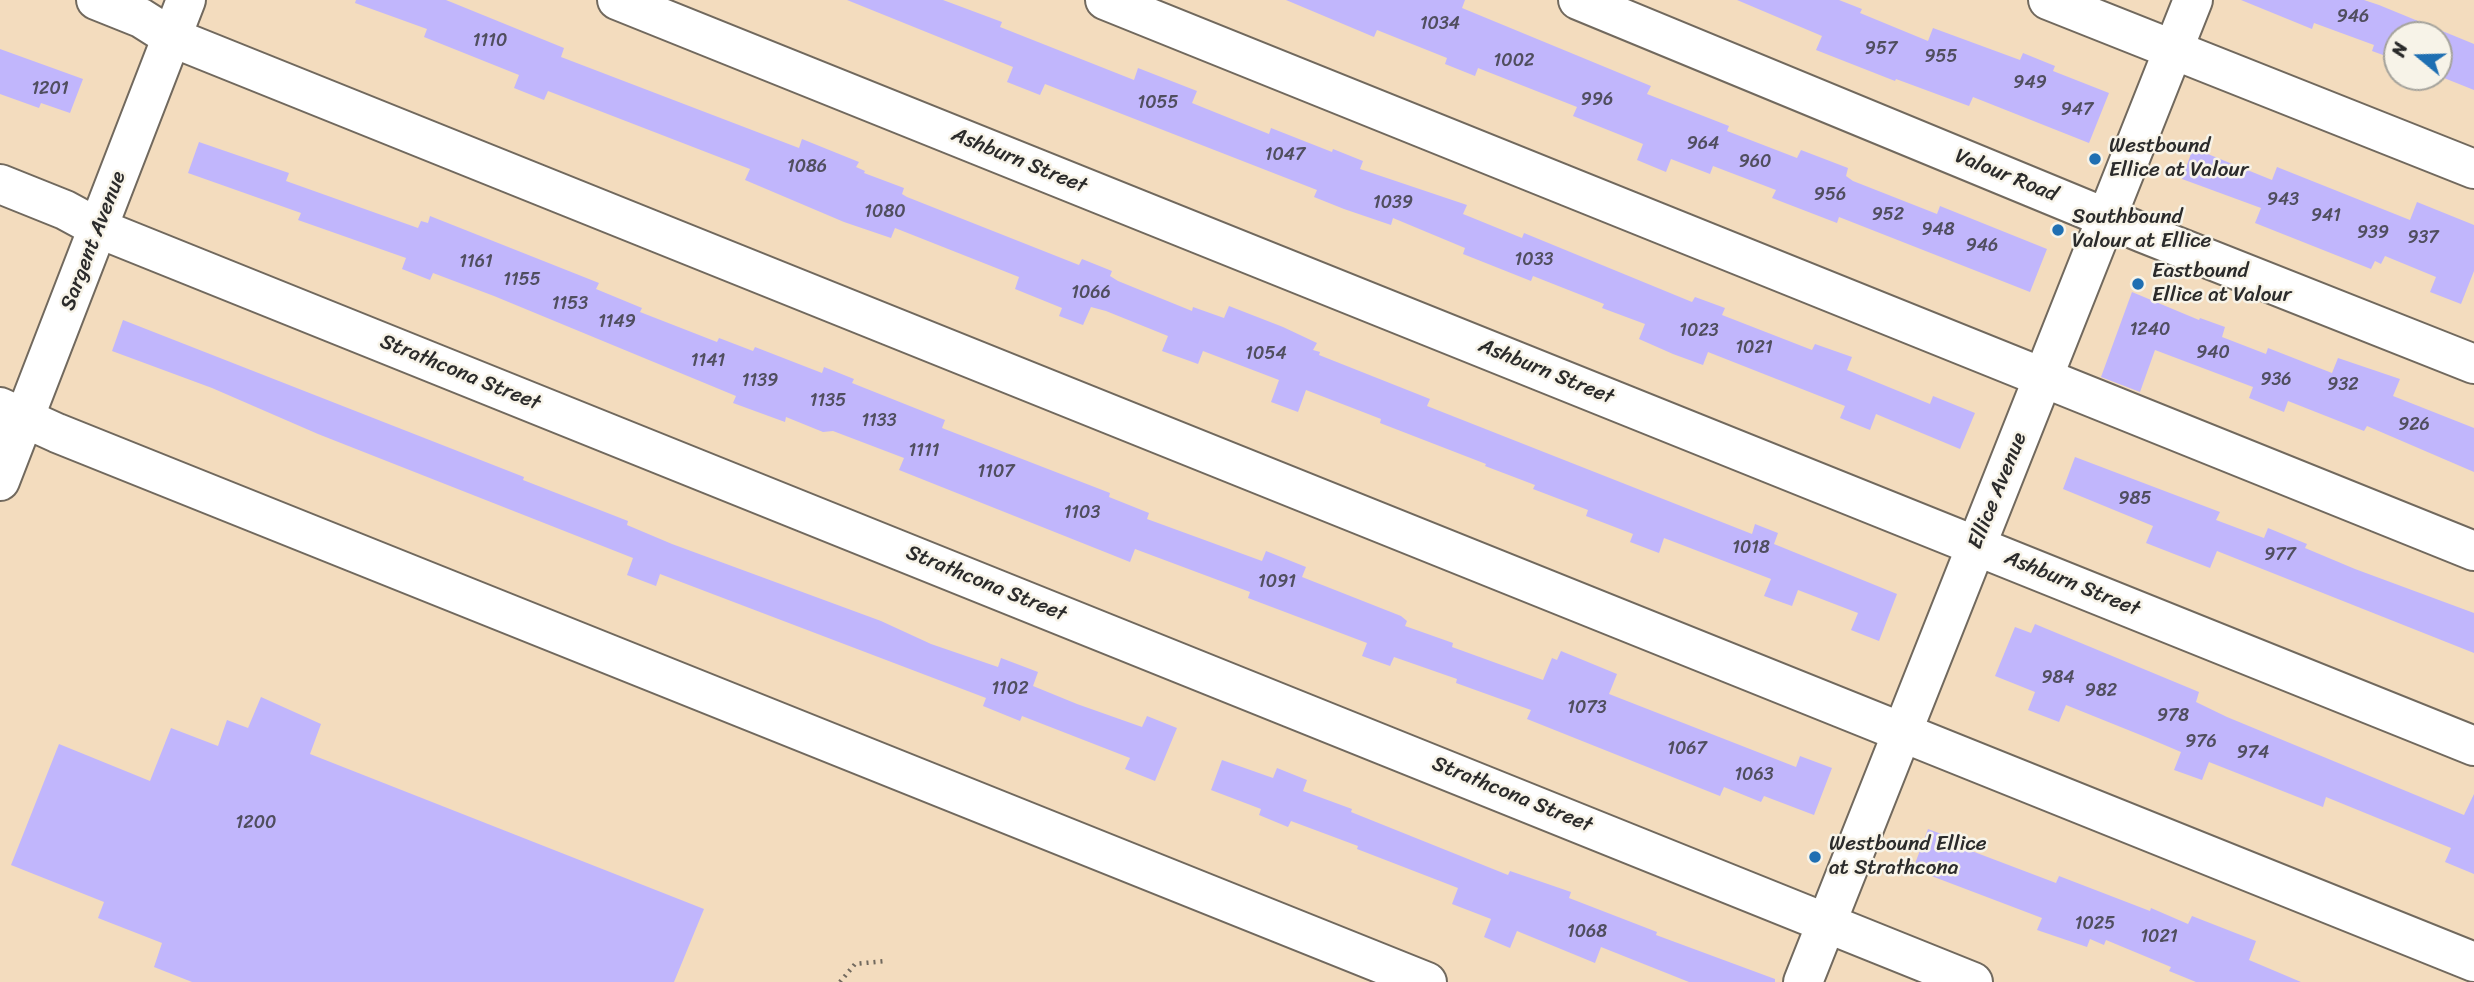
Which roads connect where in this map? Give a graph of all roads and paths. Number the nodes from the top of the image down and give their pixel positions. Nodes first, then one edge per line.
1 (96, 0) edge
2 (186, 0) edge
3 (617, 0) edge
4 (1105, 0) edge
5 (1578, 0) edge
6 (2048, 0) edge
7 (2193, 0) edge
8 (171, 37) junction
9 (2173, 51) junction
10 (2474, 169) edge
11 (0, 184) edge
12 (2108, 218) junction
13 (100, 229) junction
14 (2474, 364) edge
15 (2043, 377) junction
16 (12, 413) edge
17 (0, 481) edge
18 (1976, 546) junction
19 (2474, 551) edge
20 (1902, 734) junction
21 (2474, 746) edge
22 (1827, 924) junction
23 (886, 961) dead end
24 (2474, 962) edge
25 (840, 982) edge
26 (1427, 982) edge
27 (1803, 982) edge
28 (1973, 982) edge

1 - 8 street
2 - 8 street, Sargent Avenue
3 - 18 street, Ashburn Street
4 - 15 street
5 - 12 street, Valour Road
6 - 9 street
7 - 9 street, Ellice Avenue
8 - 13 street, Sargent Avenue
8 - 20 street
9 - 10 street
9 - 12 street, Ellice Avenue
11 - 13 street, Strathcona Street
12 - 14 street, Valour Road
12 - 15 street, Ellice Avenue
13 - 16 street, Sargent Avenue
13 - 22 street, Strathcona Street
15 - 18 street, Ellice Avenue
15 - 19 street
16 - 17 street, Sargent Avenue
16 - 26 street
18 - 20 street, Ellice Avenue
18 - 21 street, Ashburn Street
20 - 22 street, Ellice Avenue
20 - 24 street
22 - 27 street, Ellice Avenue
22 - 28 street, Strathcona Street
23 - 25 path

